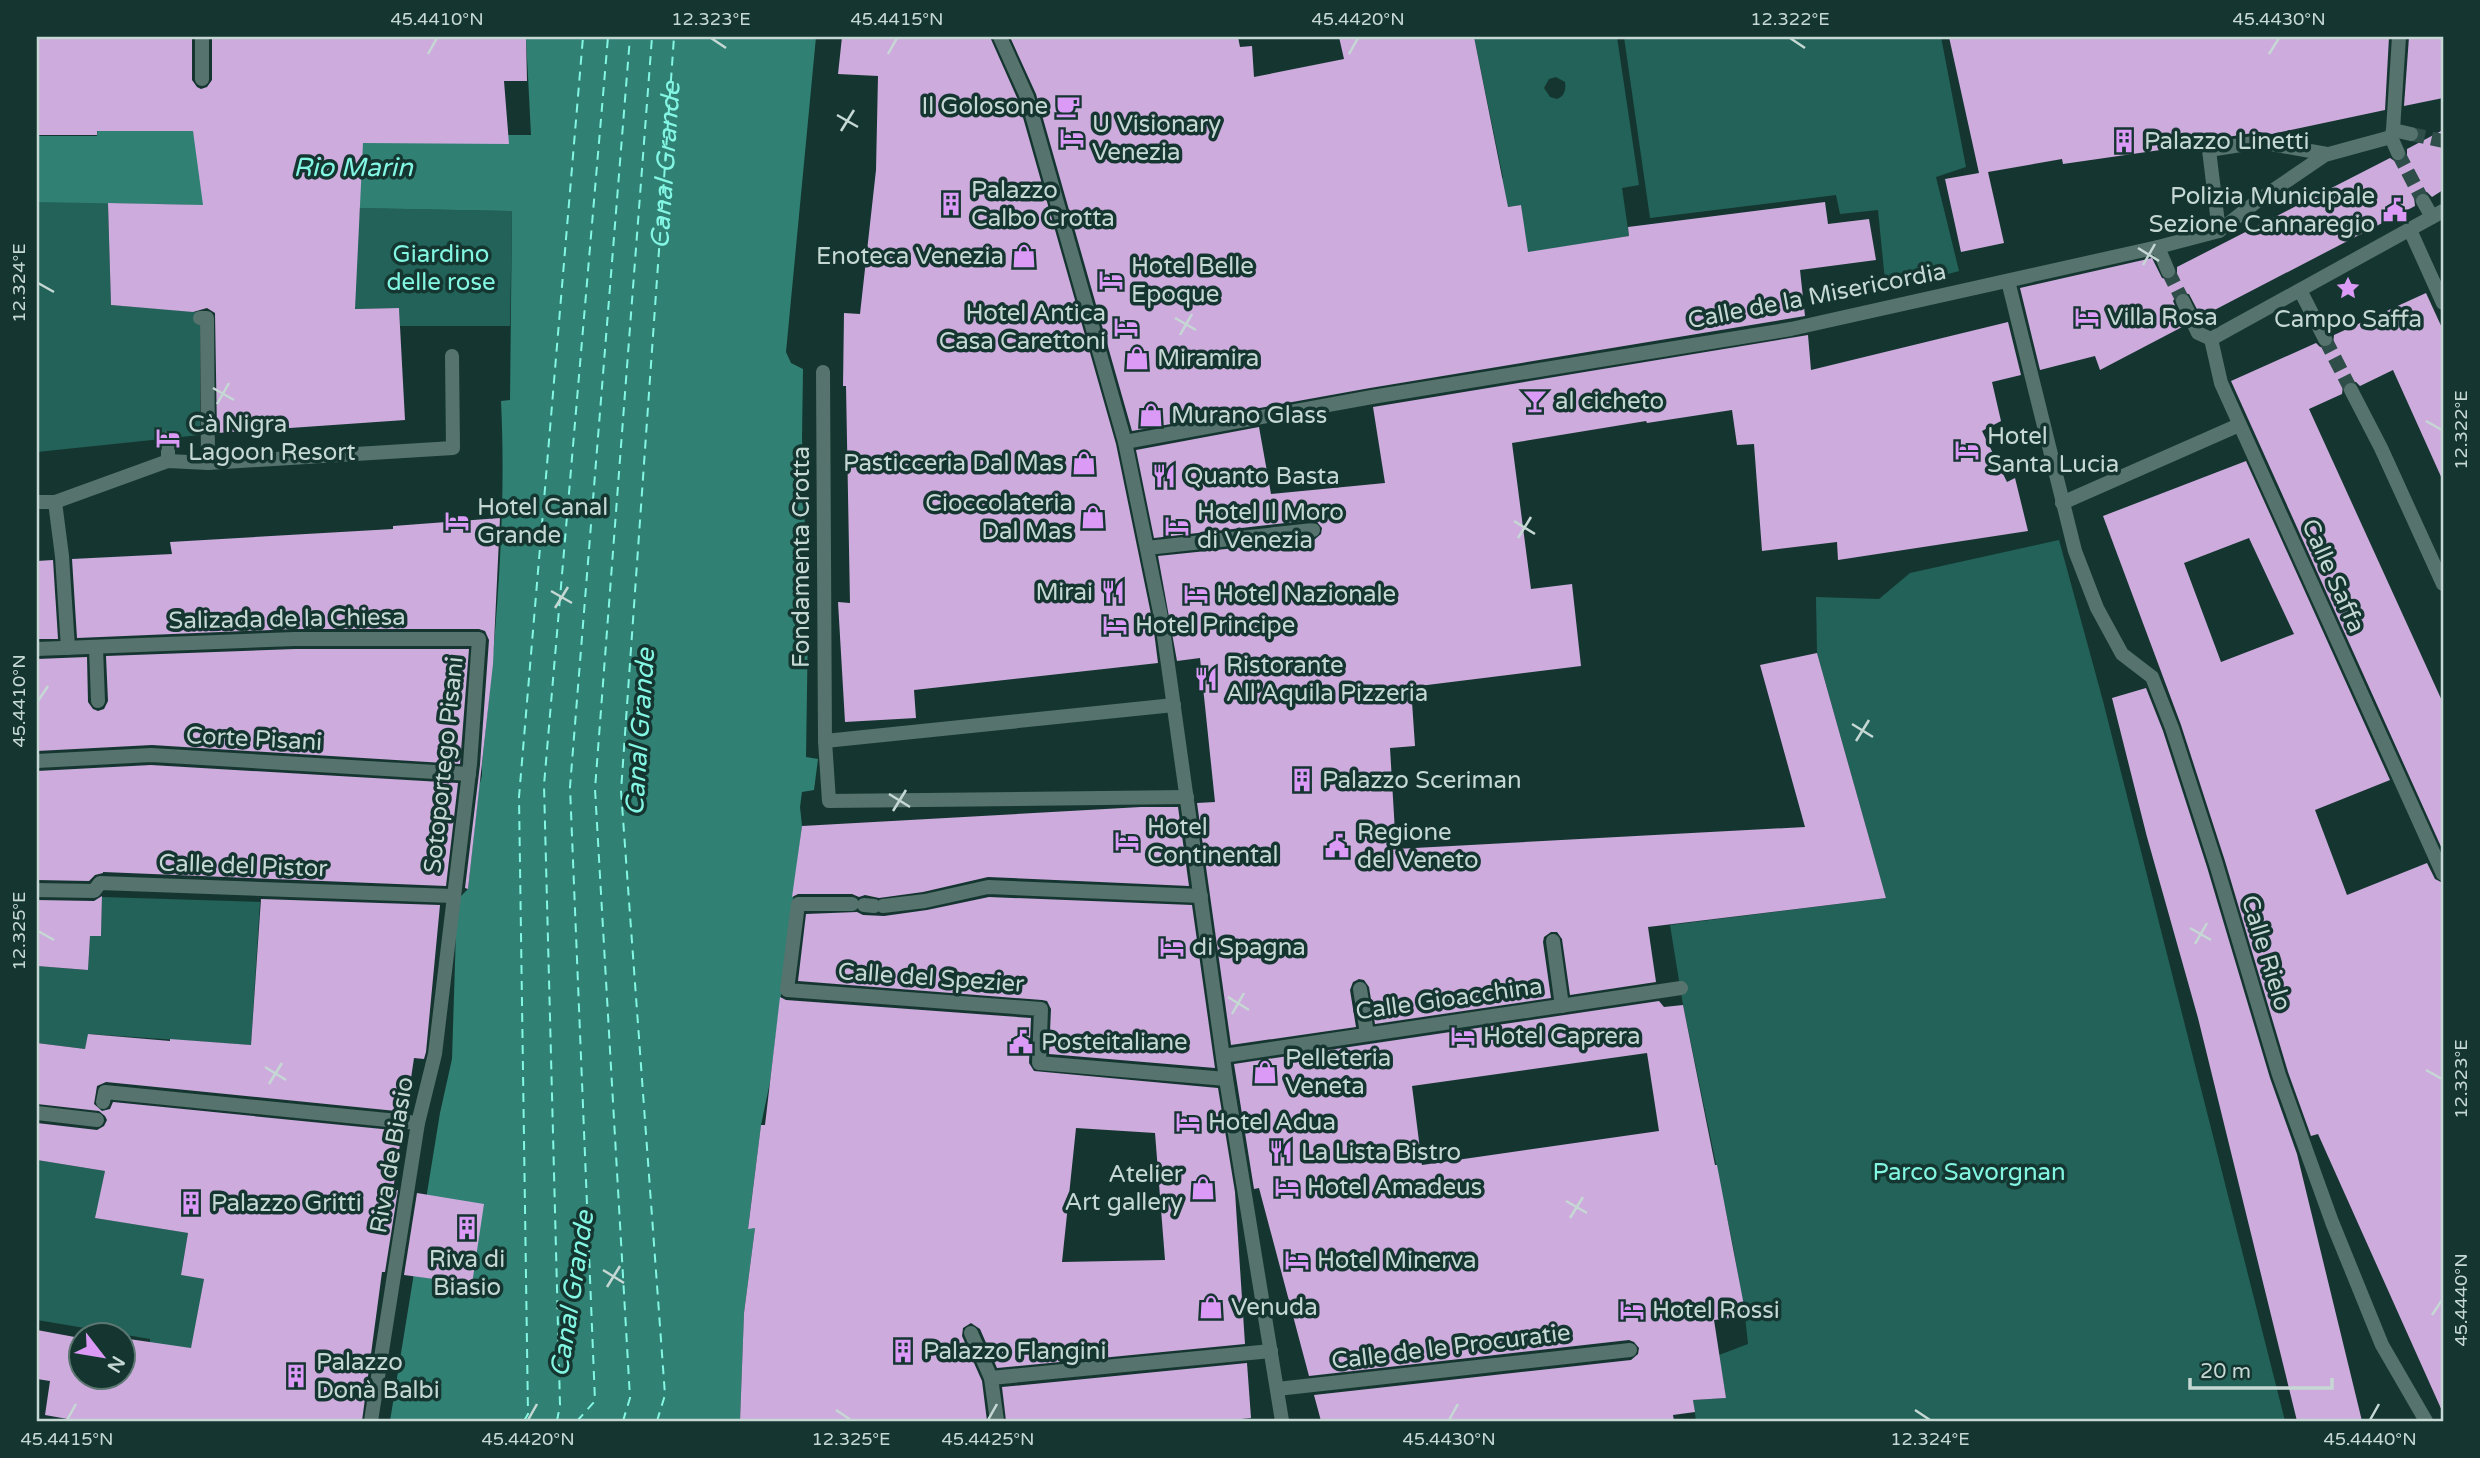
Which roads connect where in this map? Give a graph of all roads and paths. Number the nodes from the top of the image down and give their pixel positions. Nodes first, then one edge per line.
1 (202, 37) edge
2 (1000, 37) edge
3 (2399, 37) edge
4 (202, 79) dead end
5 (2392, 133) junction
6 (2411, 134) tunnel mouth
7 (2398, 153) tunnel mouth
8 (2327, 154) junction
9 (2423, 201) tunnel mouth
10 (2437, 214) edge
11 (2410, 230) junction
12 (2219, 231) junction
13 (2158, 247) junction
14 (2168, 271) tunnel mouth
15 (2008, 281) junction
16 (2300, 290) junction
17 (2183, 301) tunnel mouth
18 (2443, 303) edge
19 (203, 318) dead end
20 (2211, 339) junction
21 (2325, 339) tunnel mouth
22 (452, 356) dead end
23 (823, 372) dead end
24 (2351, 390) tunnel mouth
25 (2239, 425) junction
26 (168, 438) dead end
27 (1125, 442) junction
28 (168, 461) junction
29 (208, 463) junction
30 (37, 502) edge
31 (55, 502) junction
32 (2062, 503) junction
33 (1313, 530) dead end
34 (1147, 548) junction
35 (2443, 584) edge
36 (479, 639) joint
37 (68, 648) junction
38 (96, 648) junction
39 (37, 649) edge
40 (97, 701) dead end
41 (1174, 705) junction
42 (825, 741) junction
43 (37, 761) edge
44 (469, 774) junction
45 (1187, 797) junction
46 (2443, 874) edge
47 (37, 890) edge
48 (453, 896) junction
49 (1201, 896) junction
50 (1553, 941) dead end
51 (1681, 988) dead end
52 (1360, 989) dead end
53 (1562, 1006) junction
54 (1367, 1034) junction
55 (1223, 1056) junction
56 (1226, 1079) junction
57 (103, 1102) dead end
58 (37, 1113) edge
59 (97, 1120) dead end
60 (418, 1123) junction
61 (971, 1333) dead end
62 (1630, 1350) dead end
63 (1270, 1351) junction
64 (991, 1378) junction
65 (1277, 1389) junction
66 (1281, 1417) edge
67 (371, 1421) edge
68 (997, 1421) edge
69 (2426, 1421) edge

1 - 4 street
2 - 27 street
3 - 5 street
5 - 6 street
5 - 7 street
5 - 8 street, Calle de la Misericordia
8 - 12 street, Calle de la Misericordia
8 - 12 street
9 - 10 street
10 - 11 street
11 - 16 street
11 - 18 street
12 - 13 street, Calle de la Misericordia
13 - 14 street
13 - 15 street, Calle de la Misericordia
15 - 27 street, Calle de la Misericordia
15 - 32 street, Calle Rielo
16 - 20 street
16 - 21 street
17 - 20 street, Calle Saffa
19 - 29 street
20 - 25 street, Calle Saffa
22 - 29 street
23 - 42 street, Fondamenta Crotta
24 - 35 street
25 - 32 street
25 - 46 street, Calle Saffa
26 - 28 street
27 - 34 street
28 - 29 street
28 - 31 street
30 - 31 street
31 - 37 street
32 - 69 street, Calle Rielo
33 - 34 street
34 - 41 street
36 - 38 street, Salizada de la Chiesa
36 - 44 street, Sotoportego Pisani
37 - 38 street, Salizada de la Chiesa
37 - 39 street, Salizada de la Chiesa
38 - 40 street
41 - 42 street
41 - 45 street
42 - 45 street, Fondamenta Crotta
43 - 44 street, Corte Pisani
44 - 48 street, Sotoportego Pisani
45 - 49 street
47 - 48 street, Calle del Pistor
48 - 60 street, Riva de Biasio
49 - 55 street
49 - 56 street, Calle del Spezier
50 - 53 street
51 - 53 street, Calle Gioacchina
52 - 54 street
53 - 54 street, Calle Gioacchina
54 - 55 street, Calle Gioacchina
55 - 56 street
56 - 63 street
57 - 60 street
58 - 59 street
60 - 67 street, Riva de Biasio
61 - 64 street
62 - 65 street, Calle de le Procuratie
63 - 64 street
63 - 65 street
64 - 68 street
65 - 66 street

